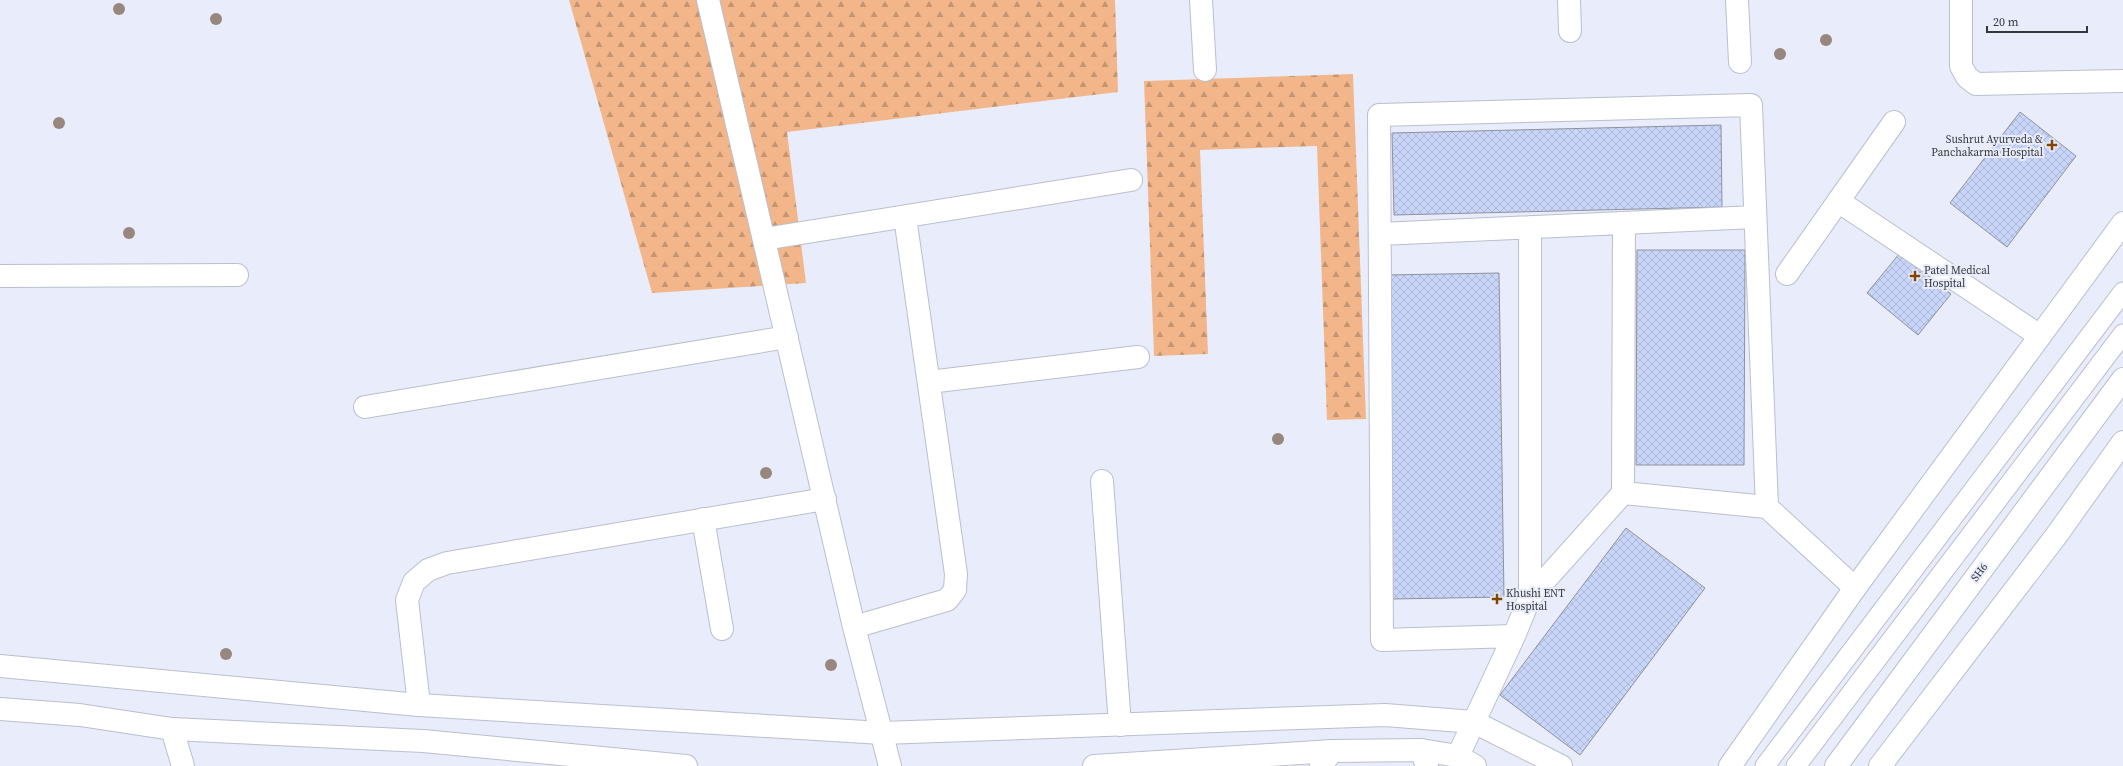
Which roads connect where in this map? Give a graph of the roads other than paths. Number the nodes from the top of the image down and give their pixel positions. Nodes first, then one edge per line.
1 (708, 0) edge
2 (1201, 0) edge
3 (1569, 0) edge
4 (1737, 0) edge
5 (1961, 0) edge
6 (1570, 31) dead end
7 (1740, 62) dead end
8 (1205, 70) dead end
9 (2123, 81) edge
10 (1894, 122) dead end
11 (1131, 180) dead end
12 (1838, 202) junction
13 (905, 217) junction
14 (1755, 217) junction
15 (1624, 223) junction
16 (2123, 223) edge
17 (1530, 227) junction
18 (1380, 234) junction
19 (764, 239) junction
20 (1787, 274) dead end
21 (237, 275) dead end
22 (0, 276) edge
23 (2123, 292) edge
24 (2123, 334) edge
25 (2040, 336) junction
26 (787, 337) junction
27 (1138, 357) dead end
28 (2123, 379) edge
29 (929, 382) junction
30 (365, 407) dead end
31 (2123, 442) edge
32 (1102, 481) dead end
33 (1623, 493) junction
34 (825, 499) junction
35 (1767, 507) junction
36 (703, 520) junction
37 (1854, 588) junction
38 (1530, 597) junction
39 (854, 628) junction
40 (722, 629) dead end
41 (1514, 636) junction
42 (0, 666) edge
43 (419, 705) junction
44 (0, 709) edge
45 (1474, 722) junction
46 (1120, 725) junction
47 (172, 729) junction
48 (882, 733) junction
49 (1424, 758) edge
50 (1327, 759) edge
51 (1466, 761) edge
52 (1156, 765) edge
53 (183, 766) edge
54 (686, 766) edge
55 (890, 766) edge
56 (1094, 766) edge
57 (1561, 766) edge
58 (1730, 766) edge
59 (1765, 766) edge
60 (1796, 766) edge
61 (1836, 766) edge
62 (1880, 766) edge

1 - 19 street
2 - 8 street
3 - 6 street
4 - 7 street
5 - 9 street
10 - 12 street
11 - 13 street
12 - 20 street
12 - 25 street
13 - 19 street
13 - 29 street
14 - 15 street
14 - 18 street
14 - 35 street
15 - 17 street
15 - 33 street
16 - 25 street
17 - 18 street
17 - 38 street
18 - 41 street
19 - 26 street
21 - 22 street
23 - 59 lane
24 - 60 lane
25 - 37 street
26 - 30 street
26 - 34 street
27 - 29 street
28 - 61 street, SH6
29 - 39 street
31 - 62 street
32 - 46 street
33 - 35 street
33 - 38 street
34 - 36 street
34 - 39 street
35 - 37 street
36 - 40 street
36 - 43 street
37 - 58 street
38 - 41 street
39 - 48 street
41 - 45 street
42 - 43 street
43 - 48 street
44 - 47 street
45 - 46 street
45 - 51 street
45 - 57 street
46 - 48 street
47 - 53 street
47 - 54 street
48 - 55 street
49 - 50 street
49 - 51 street
50 - 52 street
52 - 56 street

